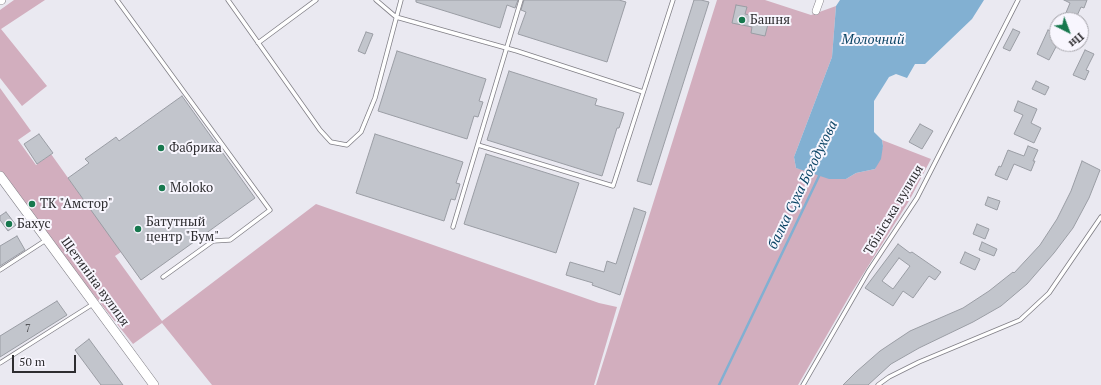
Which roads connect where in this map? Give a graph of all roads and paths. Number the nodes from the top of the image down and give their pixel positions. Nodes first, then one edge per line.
1 (117, 0) edge
2 (228, 0) edge
3 (316, 0) edge
4 (376, 0) edge
5 (401, 0) edge
6 (521, 0) edge
7 (667, 0) edge
8 (820, 0) edge
9 (1018, 0) edge
10 (673, 1) edge
11 (816, 11) dead end
12 (396, 17) junction
13 (258, 43) junction
14 (507, 48) junction
15 (643, 92) junction
16 (478, 145) junction
17 (0, 177) edge
18 (1101, 217) edge
19 (453, 228) dead end
20 (47, 239) junction
21 (0, 270) edge
22 (163, 277) dead end
23 (94, 304) junction
24 (0, 364) edge
25 (154, 385) edge
26 (803, 385) edge
27 (878, 385) edge

1 - 22 lane
2 - 13 lane
3 - 13 lane
4 - 12 lane
5 - 12 lane
6 - 14 lane
7 - 10 lane
8 - 11 street
9 - 26 lane, Тбіліська вулиця
10 - 15 lane
12 - 13 lane
12 - 14 lane
14 - 15 lane
14 - 16 lane
15 - 16 lane
16 - 19 lane
17 - 20 street, Щетиніна вулиця
18 - 27 lane
20 - 21 lane
20 - 23 street, Щетиніна вулиця
23 - 24 lane
23 - 25 street, Щетиніна вулиця

